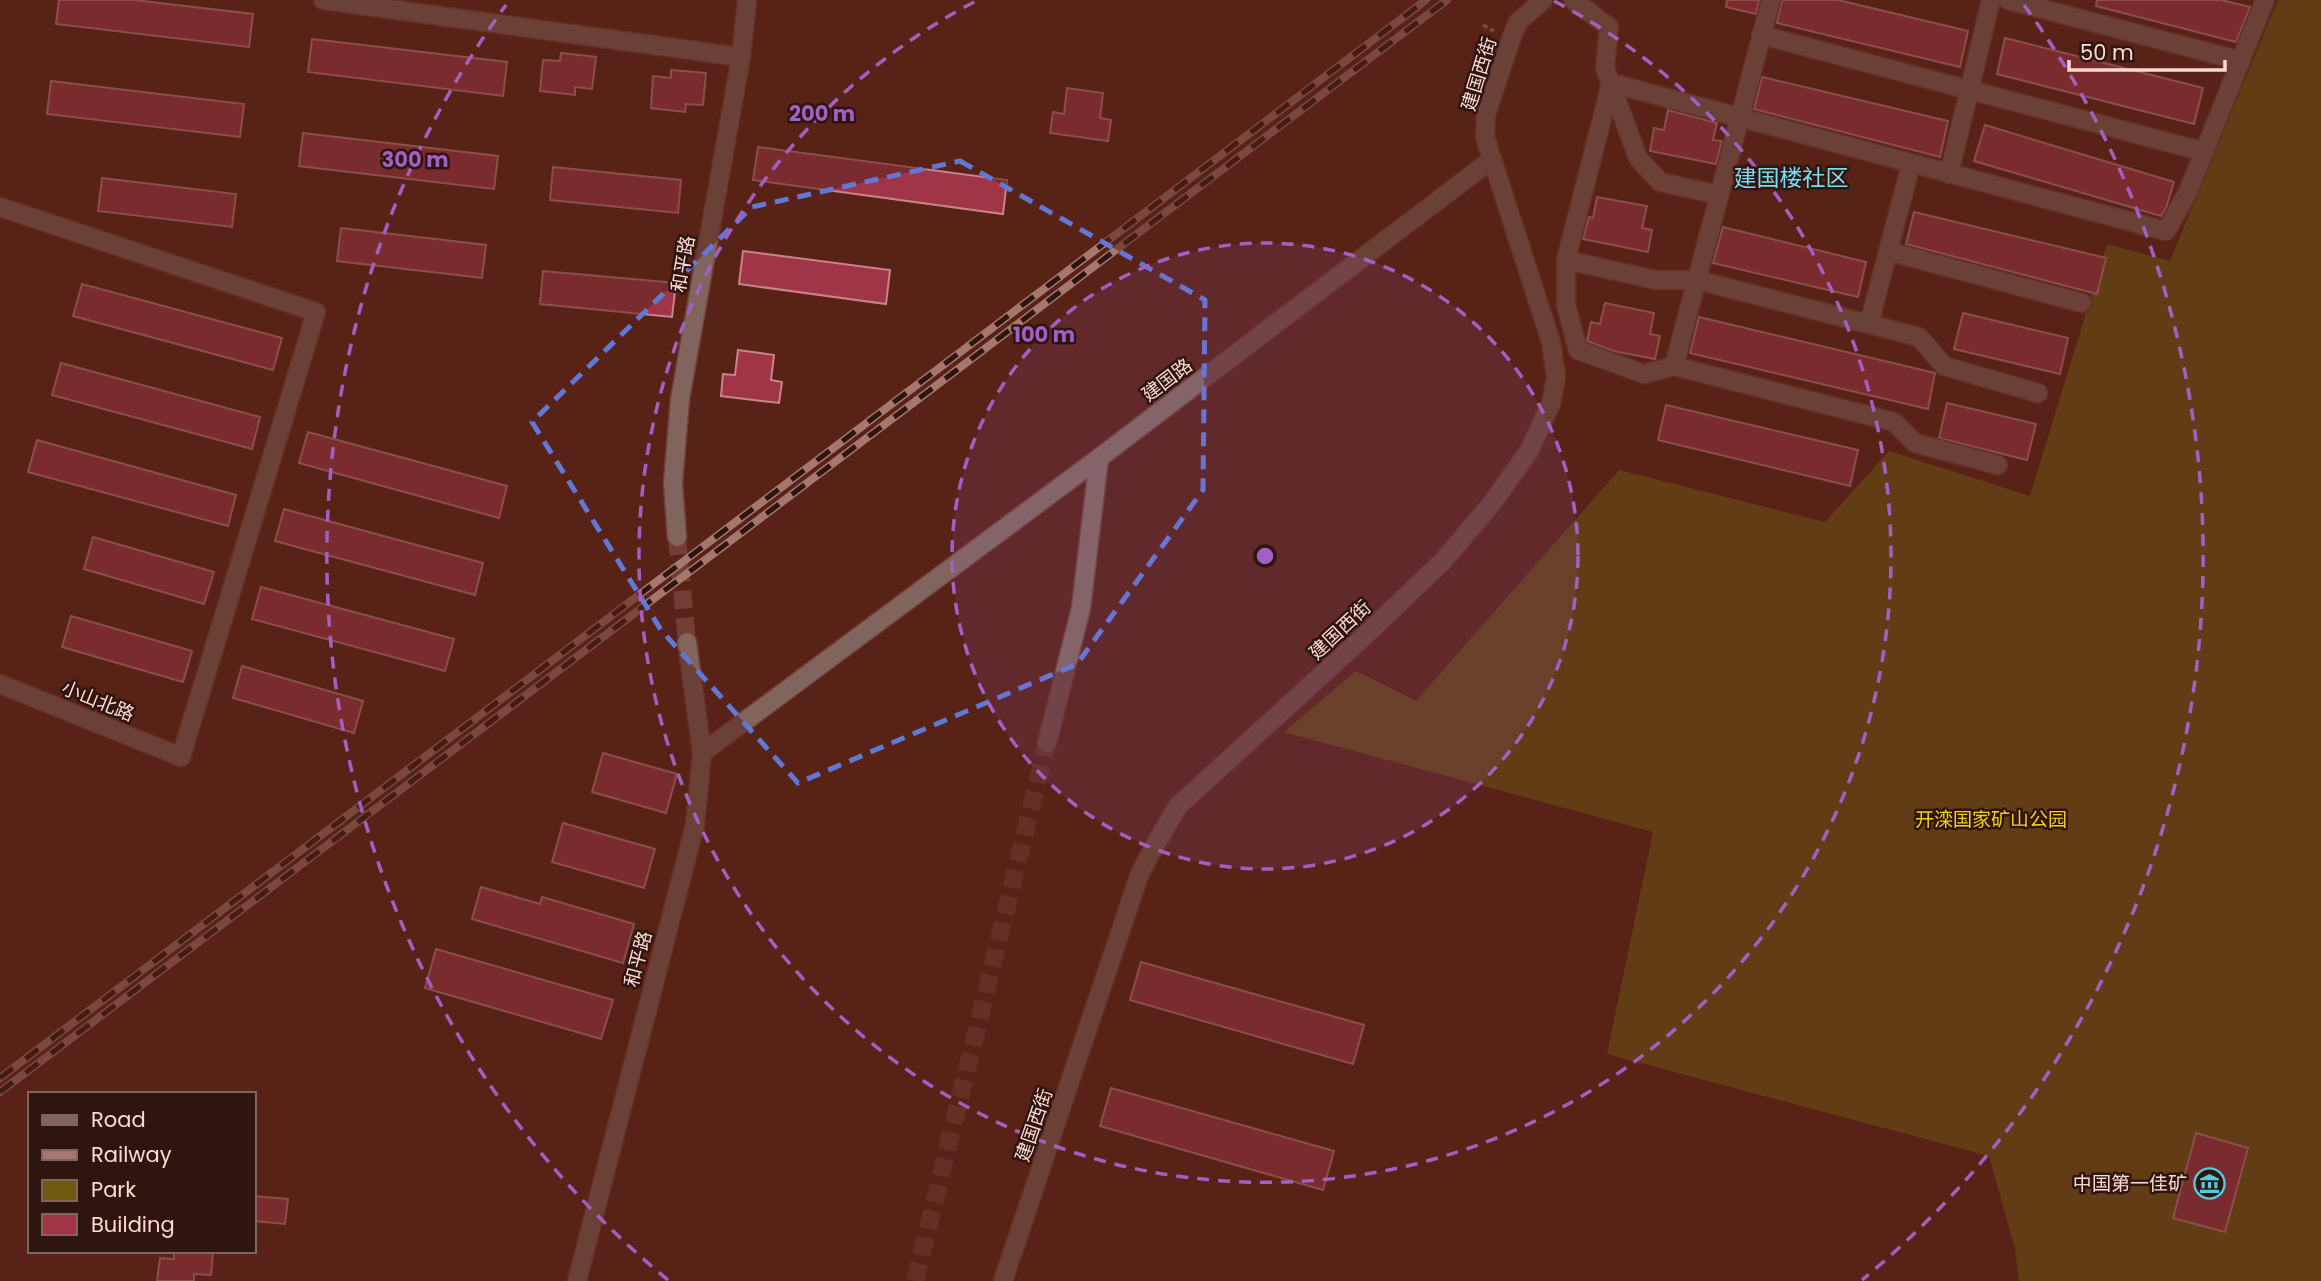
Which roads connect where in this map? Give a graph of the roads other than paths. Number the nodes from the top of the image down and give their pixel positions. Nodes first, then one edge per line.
1 (323, 0) edge
2 (747, 0) edge
3 (1543, 0) edge
4 (1573, 0) edge
5 (1771, 0) edge
6 (1991, 0) edge
7 (2008, 0) edge
8 (2265, 0) edge
9 (1761, 35) junction
10 (741, 57) junction
11 (2241, 61) junction
12 (1611, 83) junction
13 (1969, 90) junction
14 (1740, 117) junction
15 (2205, 152) junction
16 (1491, 160) junction
17 (1911, 164) junction
18 (1949, 174) junction
19 (1719, 195) junction
20 (0, 207) edge
21 (1888, 251) junction
22 (1566, 260) junction
23 (1697, 280) junction
24 (2082, 303) dead end
25 (1869, 324) junction
26 (1674, 366) junction
27 (2038, 393) dead end
28 (1099, 458) junction
29 (1998, 465) dead end
30 (677, 537) tunnel mouth
31 (687, 642) tunnel mouth
32 (0, 684) edge
33 (1047, 743) tunnel mouth
34 (702, 753) junction
35 (577, 1281) edge
36 (1003, 1281) edge

1 - 10 street
2 - 10 street, 和平路
3 - 16 street, 建国西街
4 - 12 street
5 - 9 street
6 - 13 street
7 - 11 street
8 - 11 street
9 - 13 street
9 - 14 street
10 - 30 street, 和平路
11 - 15 street
12 - 14 street
12 - 19 street
12 - 22 street
13 - 15 street
13 - 18 street
14 - 17 street
14 - 19 street
15 - 18 street
16 - 28 street, 建国路
16 - 36 street, 建国西街
17 - 18 street
17 - 21 street
19 - 23 street
20 - 32 street, 小山北路
21 - 24 street
21 - 25 street
22 - 23 street
22 - 26 street
23 - 25 street
23 - 26 street
25 - 27 street
26 - 29 street
28 - 33 street
28 - 34 street, 建国路
31 - 34 street, 和平路
34 - 35 street, 和平路

